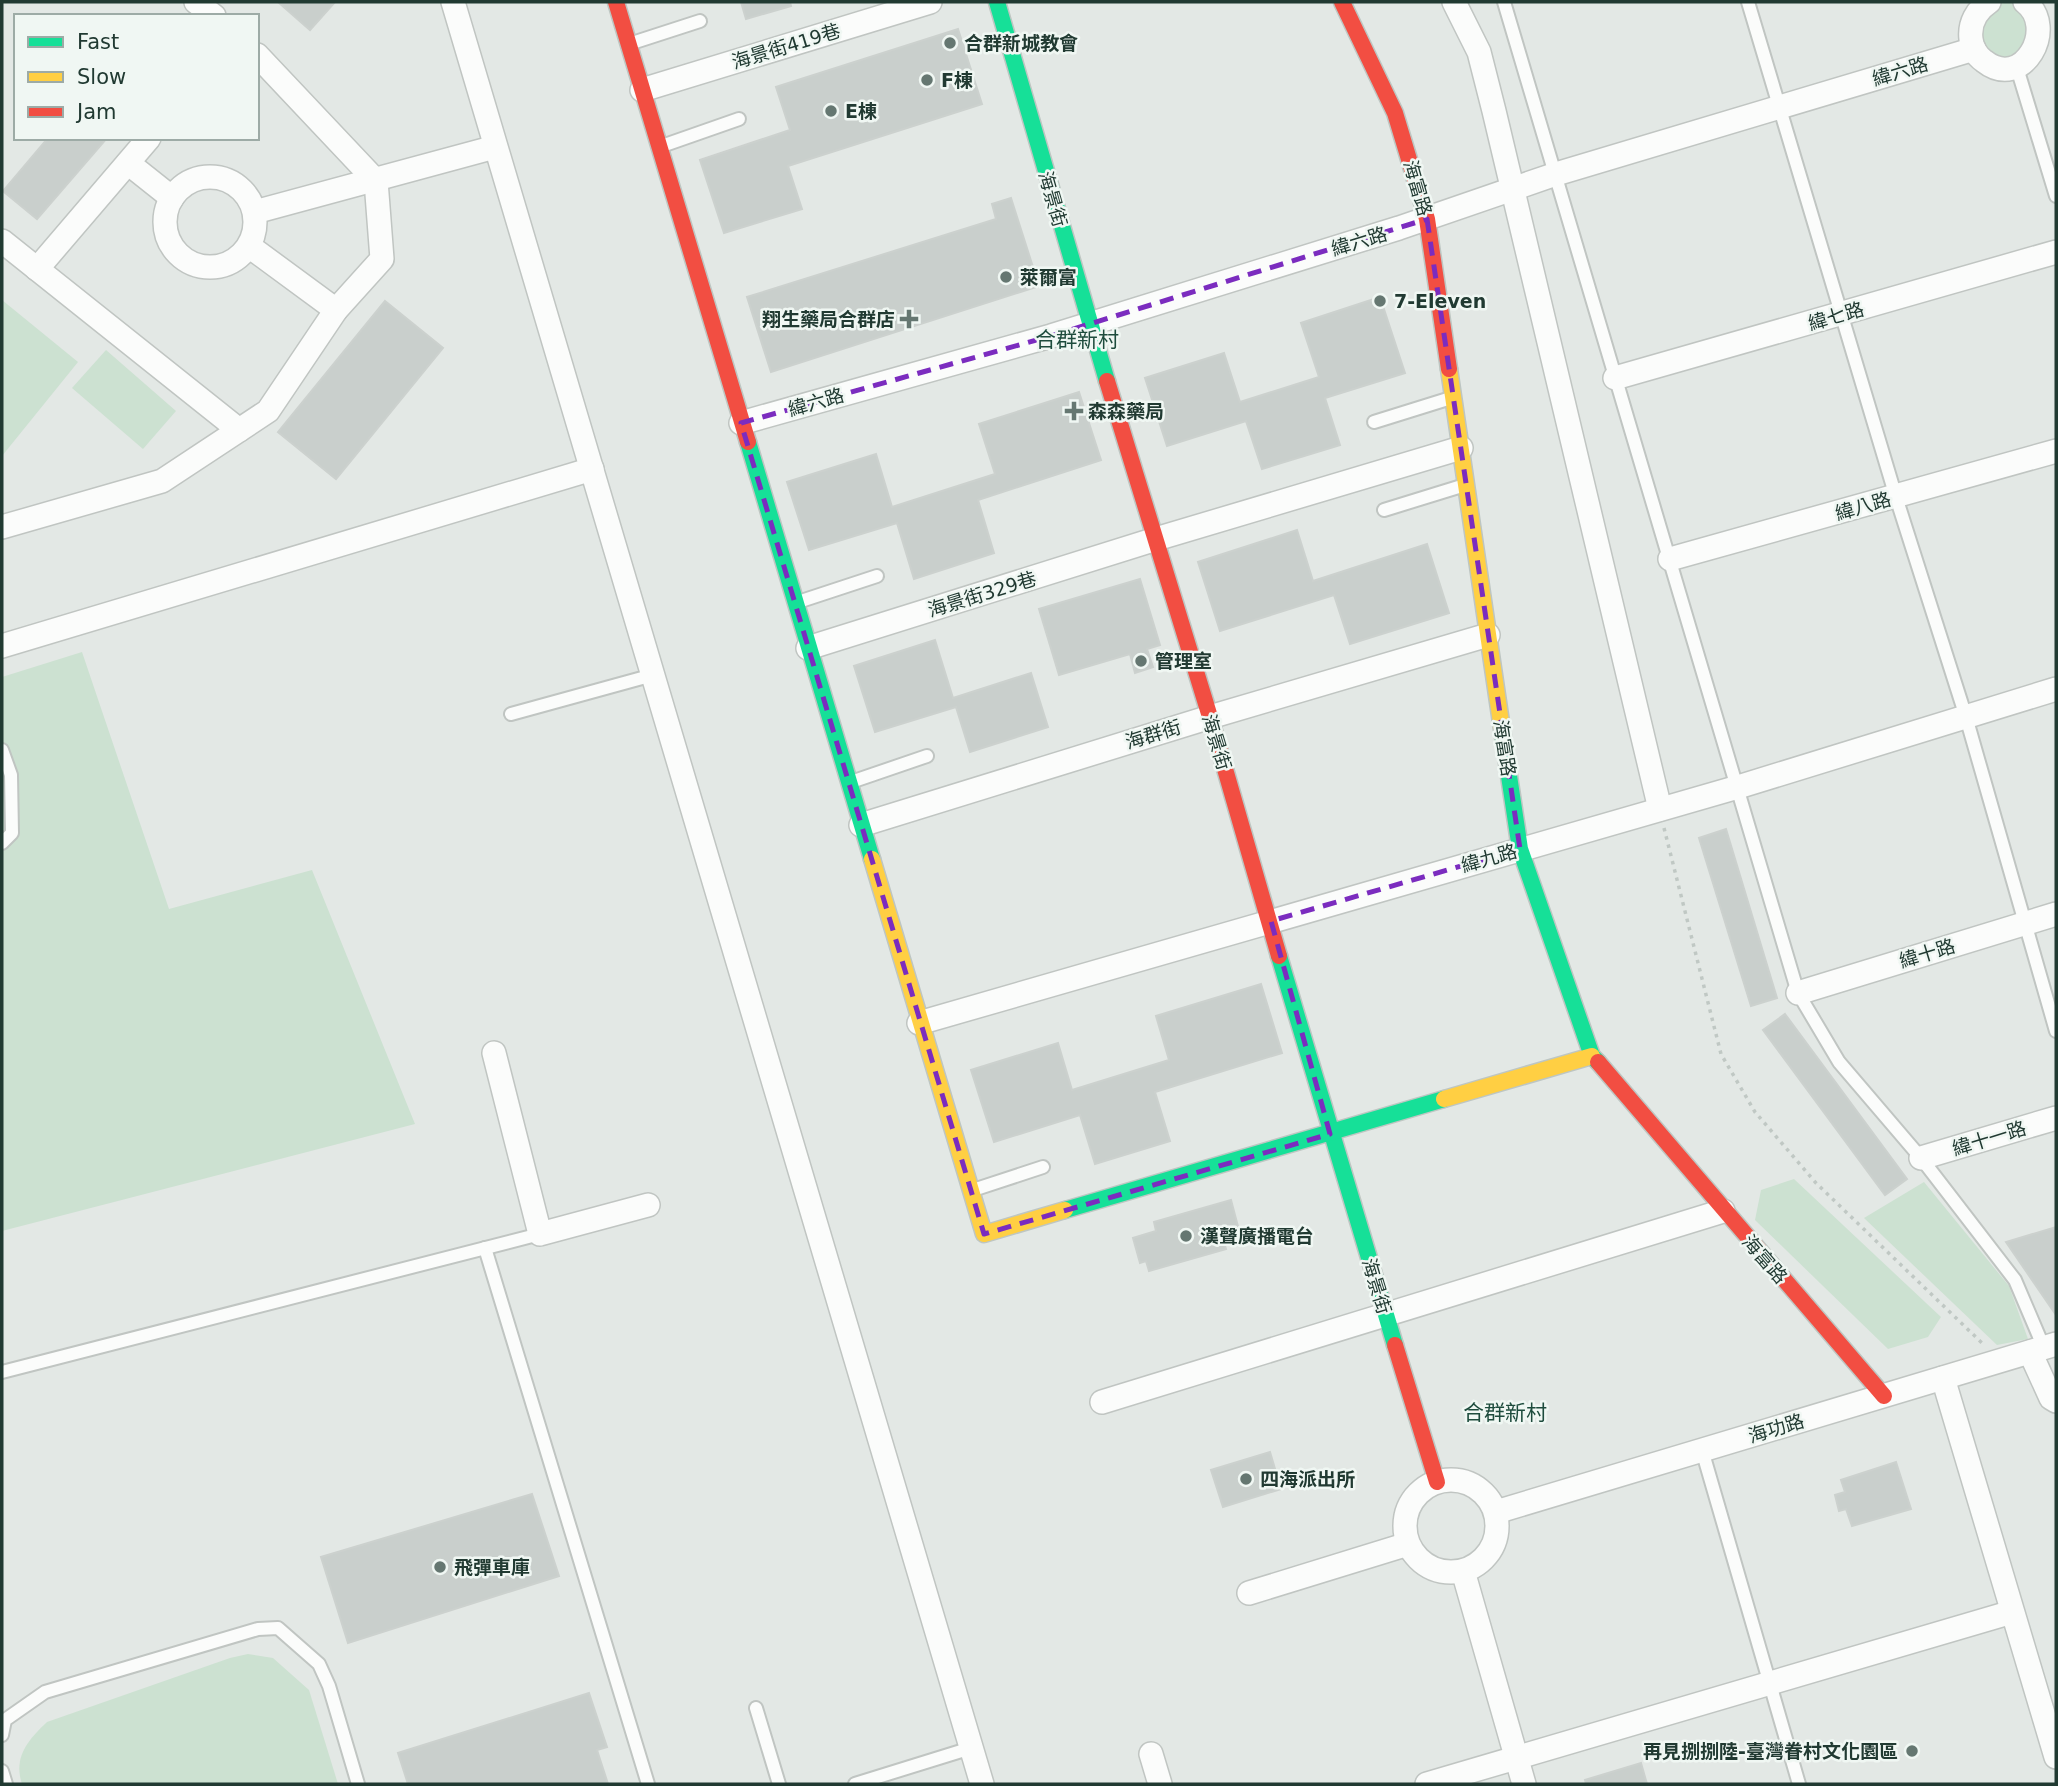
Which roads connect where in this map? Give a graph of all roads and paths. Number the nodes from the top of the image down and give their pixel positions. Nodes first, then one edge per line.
1 (196, 2) edge
2 (453, 2) edge
3 (615, 2) edge
4 (930, 2) edge
5 (997, 2) edge
6 (1342, 2) edge
7 (1454, 2) edge
8 (1504, 2) edge
9 (1748, 2) edge
10 (1989, 2) edge
11 (2025, 2) edge
12 (211, 14) edge
13 (700, 21) dead end
14 (2050, 28) edge
15 (628, 44) junction
16 (1974, 49) junction
17 (259, 57) edge
18 (2017, 68) junction
19 (642, 90) junction
20 (1782, 107) junction
21 (739, 119) dead end
22 (147, 140) edge
23 (495, 147) junction
24 (659, 147) junction
25 (128, 163) junction
26 (1556, 174) junction
27 (376, 181) junction
28 (1513, 188) junction
29 (2056, 196) edge
30 (172, 198) junction
31 (255, 212) junction
32 (1427, 219) junction
33 (2, 241) edge
34 (248, 247) junction
35 (2056, 252) edge
36 (37, 269) junction
37 (336, 310) junction
38 (1841, 314) junction
39 (1090, 324) junction
40 (1615, 377) junction
41 (1455, 397) junction
42 (1374, 422) dead end
43 (741, 423) junction
44 (239, 430) junction
45 (1461, 448) junction
46 (2056, 451) edge
47 (592, 469) junction
48 (1466, 485) junction
49 (1896, 497) junction
50 (1384, 510) dead end
51 (2, 527) edge
52 (1156, 539) junction
53 (1670, 559) junction
54 (877, 576) dead end
55 (794, 603) junction
56 (1488, 635) junction
57 (2, 646) edge
58 (808, 648) junction
59 (653, 675) junction
60 (2056, 689) edge
61 (511, 714) dead end
62 (1210, 716) junction
63 (1966, 717) junction
64 (2, 750) edge
65 (927, 757) dead end
66 (848, 783) junction
67 (1738, 787) junction
68 (1660, 809) junction
69 (860, 825) junction
70 (2, 843) edge
71 (1520, 849) junction
72 (2056, 914) edge
73 (1271, 921) junction
74 (2023, 924) junction
75 (1798, 993) junction
76 (919, 1023) junction
77 (2056, 1031) edge
78 (494, 1053) dead end
79 (1592, 1056) junction
80 (2056, 1118) edge
81 (1330, 1134) junction
82 (1921, 1158) junction
83 (1043, 1167) dead end
84 (969, 1191) junction
85 (648, 1205) dead end
86 (1723, 1211) junction
87 (540, 1234) junction
88 (485, 1248) junction
89 (1386, 1314) junction
90 (2043, 1348) edge
91 (2000, 1361) junction
92 (2, 1372) edge
93 (1943, 1378) junction
94 (1884, 1396) junction
95 (2056, 1401) edge
96 (1102, 1402) dead end
97 (1702, 1450) junction
98 (1437, 1482) junction
99 (1496, 1512) junction
100 (1408, 1544) junction
101 (1463, 1571) junction
102 (1249, 1593) dead end
103 (2012, 1612) junction
104 (1769, 1683) junction
105 (756, 1708) dead end
106 (2, 1735) edge
107 (971, 1748) junction
108 (1151, 1754) dead end
109 (2056, 1757) edge
110 (1517, 1758) junction
111 (2, 1771) edge
112 (6, 1784) edge
113 (358, 1784) edge
114 (648, 1784) edge
115 (779, 1784) edge
116 (855, 1784) edge
117 (982, 1784) edge
118 (1160, 1784) edge
119 (1427, 1784) edge
120 (1524, 1784) edge
121 (1799, 1784) edge

1 - 12 street
2 - 23 street
3 - 15 street
4 - 19 street, 海景街419巷
5 - 39 street, 海景街
6 - 32 street, 海富路
7 - 28 street
8 - 26 lane
9 - 20 lane
10 - 16 street
11 - 14 street
13 - 15 lane
14 - 18 street
15 - 19 street
16 - 18 street
16 - 20 street, 緯六路
17 - 27 street
18 - 29 lane
19 - 24 street
20 - 26 street, 緯六路
20 - 38 lane
21 - 24 lane
22 - 25 street
23 - 27 street
23 - 47 street
24 - 43 street
25 - 30 street
25 - 36 street
26 - 28 street, 緯六路
26 - 40 lane
27 - 31 street
27 - 37 street
28 - 32 street, 緯六路
28 - 68 street
30 - 31 street
30 - 34 street
31 - 34 street
32 - 39 street, 緯六路
32 - 41 street, 海富路
33 - 36 street
34 - 37 street
35 - 38 street, 緯七路
36 - 44 street
37 - 44 street
38 - 40 street, 緯七路
38 - 49 lane
39 - 43 street, 緯六路
39 - 52 street, 海景街
40 - 53 lane
41 - 42 lane
41 - 45 street, 海富路
43 - 55 street
44 - 51 street
45 - 48 street, 海富路
45 - 52 street, 海景街329巷
46 - 49 street, 緯八路
47 - 57 street
47 - 59 street
48 - 50 lane
48 - 56 street, 海富路
49 - 53 street, 緯八路
49 - 63 lane
52 - 58 street, 海景街329巷
52 - 62 street, 海景街
53 - 67 lane
54 - 55 lane
55 - 58 street
56 - 62 street, 海群街
56 - 71 street, 海富路
58 - 66 street
59 - 61 lane
59 - 107 street
60 - 63 street, 緯九路
62 - 69 street, 海群街
62 - 73 street, 海景街
63 - 67 street, 緯九路
63 - 74 lane
64 - 70 lane
65 - 66 lane
66 - 69 street
67 - 68 street, 緯九路
67 - 75 lane
68 - 71 street, 緯九路
68 - 91 path
69 - 76 street
71 - 73 street, 緯九路
71 - 79 street, 海富路
72 - 74 street, 緯十路
73 - 76 street, 緯九路
73 - 81 street, 海景街
74 - 75 street, 緯十路
74 - 77 lane
75 - 82 lane
76 - 84 street
78 - 87 street
79 - 81 street
79 - 86 street, 海富路
80 - 82 street, 緯十一路
81 - 84 street
81 - 89 street, 海景街
82 - 90 lane
83 - 84 lane
85 - 87 street
86 - 89 street
86 - 94 street, 海富路
87 - 88 lane
88 - 92 lane
88 - 114 lane
89 - 96 street
89 - 98 street, 海景街
90 - 91 street, 海功路
90 - 95 street
91 - 93 street, 海功路
93 - 94 street, 海功路
93 - 103 street
94 - 97 street, 海功路
97 - 99 street, 海功路
97 - 104 lane
98 - 99 street
98 - 100 street
99 - 101 street
100 - 101 street
100 - 102 street
101 - 110 street
103 - 104 street
103 - 109 street
104 - 110 street
104 - 121 lane
105 - 115 lane
106 - 113 lane
107 - 116 lane
107 - 117 street
108 - 118 street
110 - 119 street
110 - 120 street
111 - 112 lane

